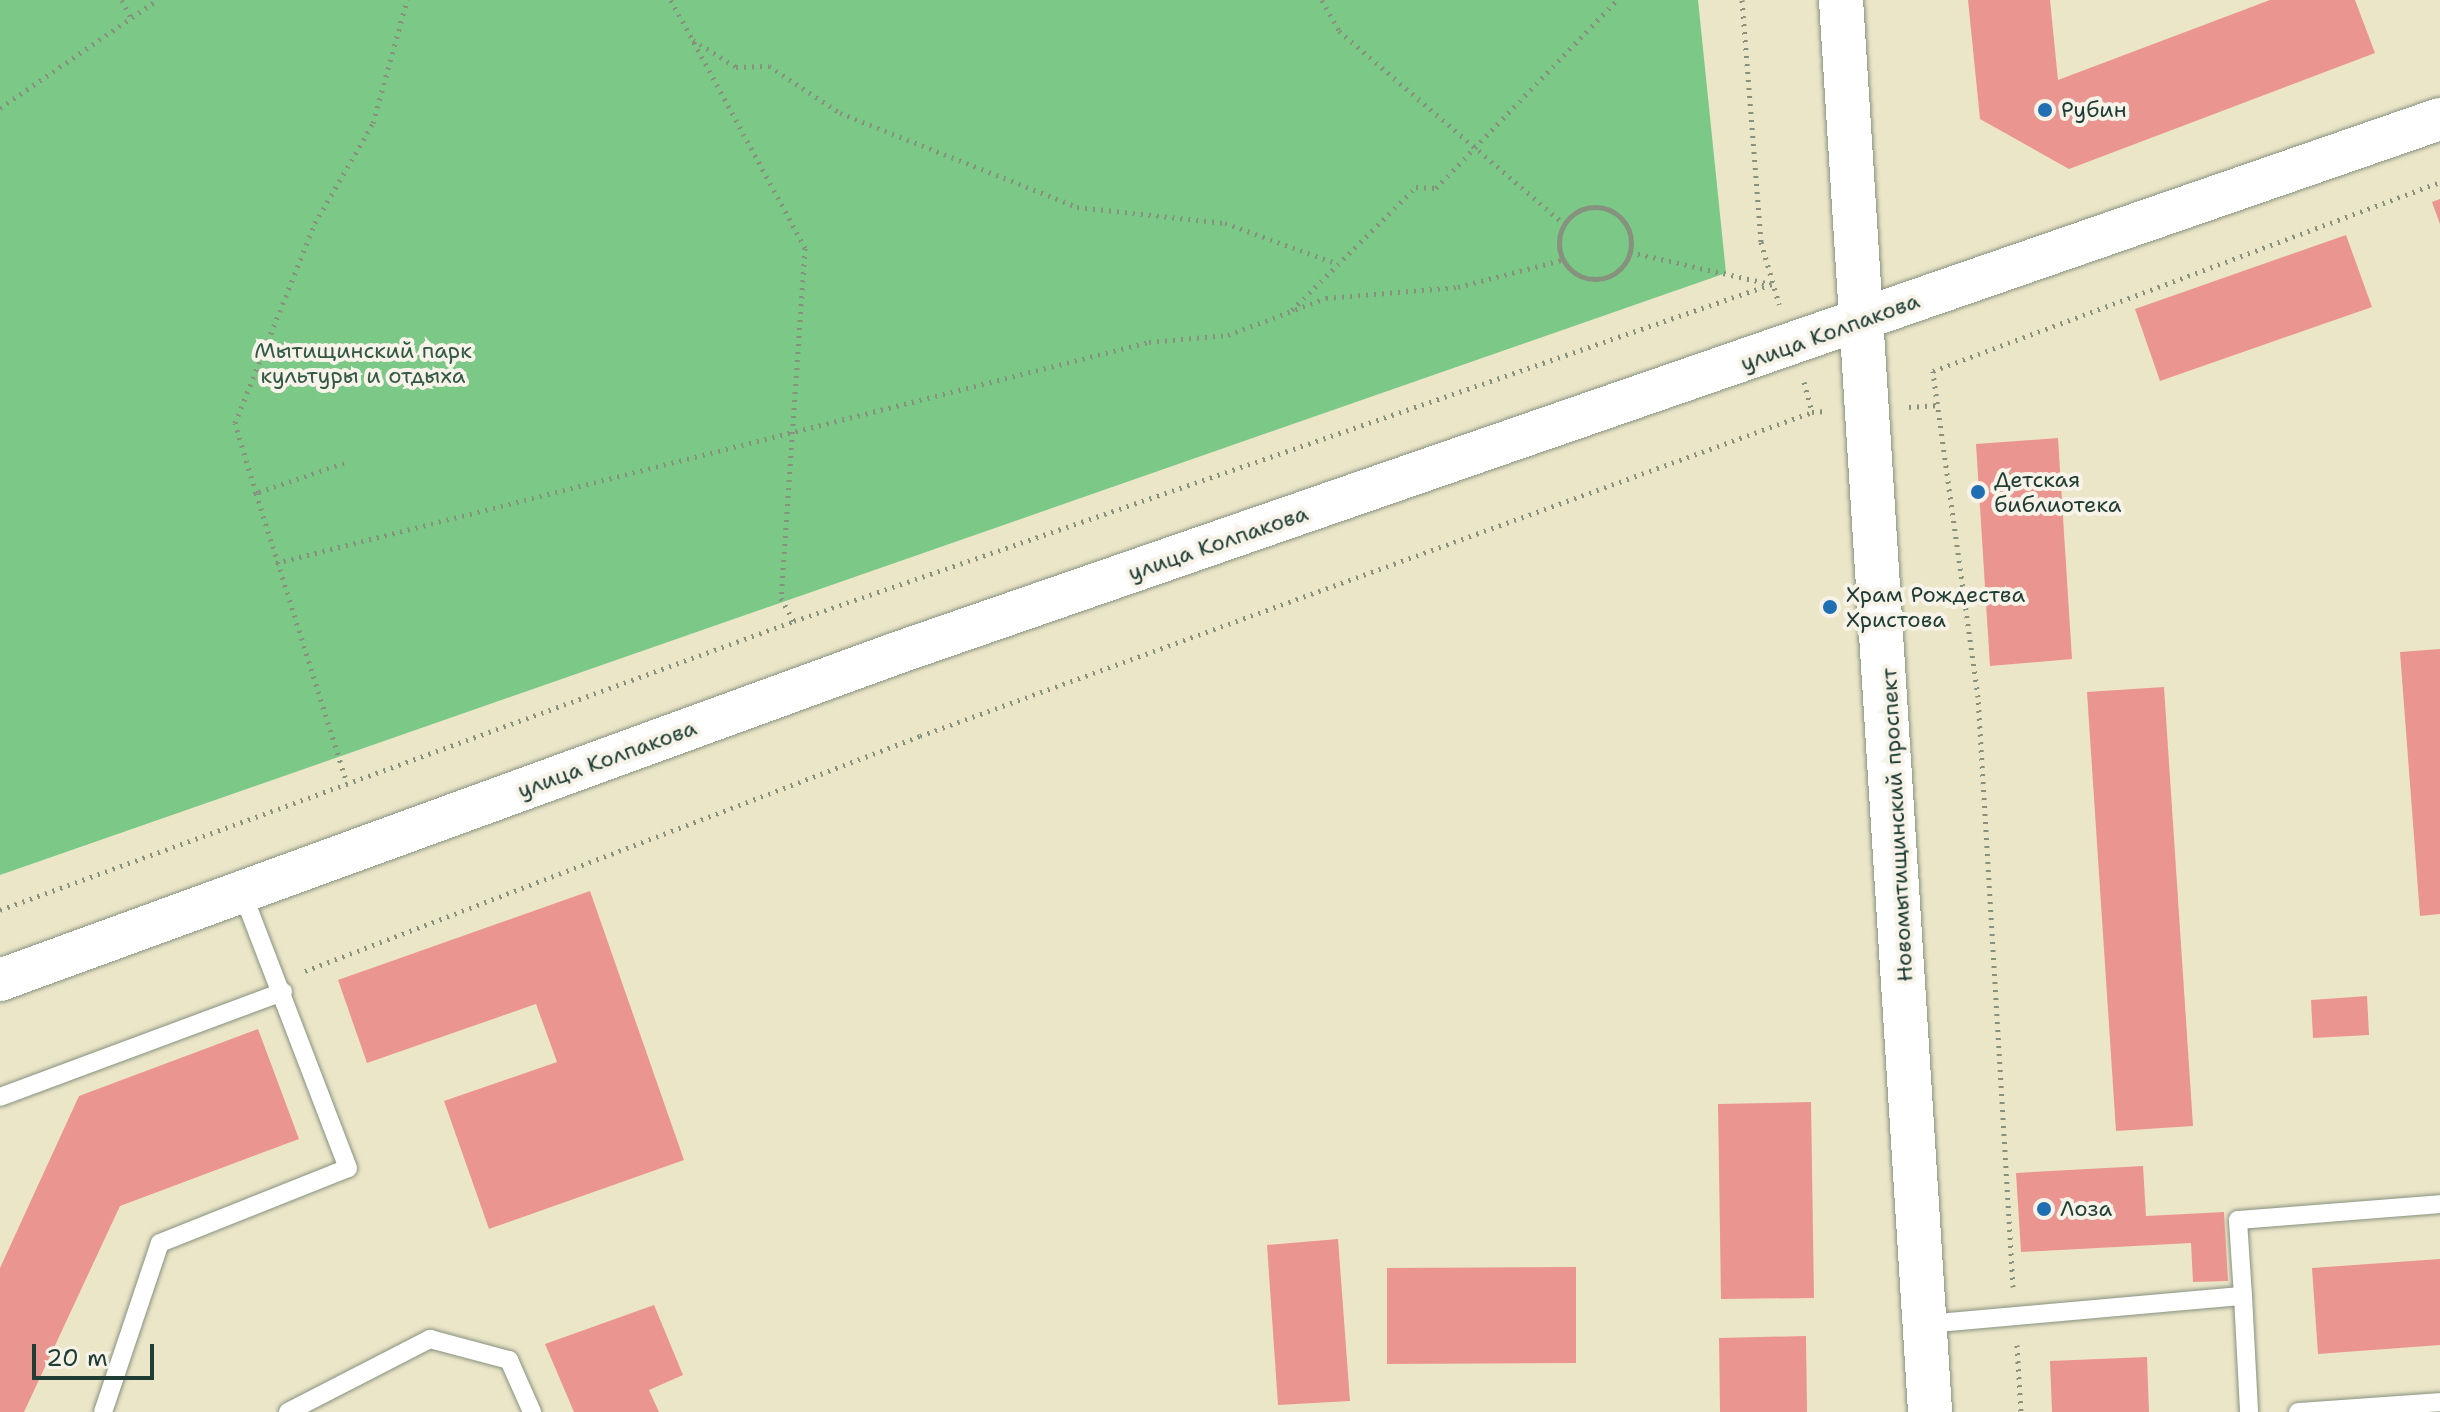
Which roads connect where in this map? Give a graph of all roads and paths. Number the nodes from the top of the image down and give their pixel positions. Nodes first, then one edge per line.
1 (122, 0) edge
2 (157, 0) edge
3 (407, 0) edge
4 (671, 0) edge
5 (1322, 0) edge
6 (1617, 0) edge
7 (1742, 0) edge
8 (1841, 0) edge
9 (131, 18) junction
10 (693, 40) junction
11 (0, 108) edge
12 (2440, 119) edge
13 (1475, 148) junction
14 (2440, 182) edge
15 (1564, 224) junction
16 (1630, 252) junction
17 (1562, 260) junction
18 (1333, 262) junction
19 (1772, 284) junction
20 (1291, 311) junction
21 (1863, 320) junction
22 (1812, 412) dead end
23 (792, 434) junction
24 (344, 463) dead end
25 (256, 493) junction
26 (276, 563) junction
27 (794, 621) junction
28 (347, 783) junction
29 (240, 887) junction
30 (0, 910) edge
31 (0, 980) edge
32 (281, 986) junction
33 (0, 1097) edge
34 (2440, 1204) edge
35 (2243, 1296) junction
36 (2015, 1316) junction
37 (1927, 1324) junction
38 (2440, 1402) edge
39 (103, 1412) edge
40 (288, 1412) edge
41 (532, 1412) edge
42 (1930, 1412) edge
43 (2021, 1412) edge
44 (2249, 1412) edge
45 (2298, 1412) edge

1 - 9 path
2 - 9 path
3 - 25 path
4 - 10 path
5 - 13 path
6 - 13 path
7 - 19 path
8 - 21 main road, Новомытищинский проспект
9 - 11 path
10 - 18 path
10 - 23 path
12 - 21 street, улица Колпакова
13 - 15 path
13 - 18 path
14 - 36 path
15 - 16 path
15 - 17 path
16 - 17 path
16 - 19 path
17 - 20 path
18 - 20 path
19 - 27 path
20 - 23 path
21 - 29 street, улица Колпакова
21 - 37 main road, Новомытищинский проспект
22 - 32 path
23 - 26 path
23 - 27 path
24 - 25 path
25 - 26 path
26 - 28 path
27 - 28 path
28 - 30 path
29 - 31 street, улица Колпакова
29 - 32 lane
32 - 33 lane
32 - 39 lane
34 - 35 lane
35 - 36 lane
35 - 44 lane
36 - 37 lane
36 - 43 path
37 - 42 main road, Новомытищинский проспект
38 - 45 lane
40 - 41 lane

